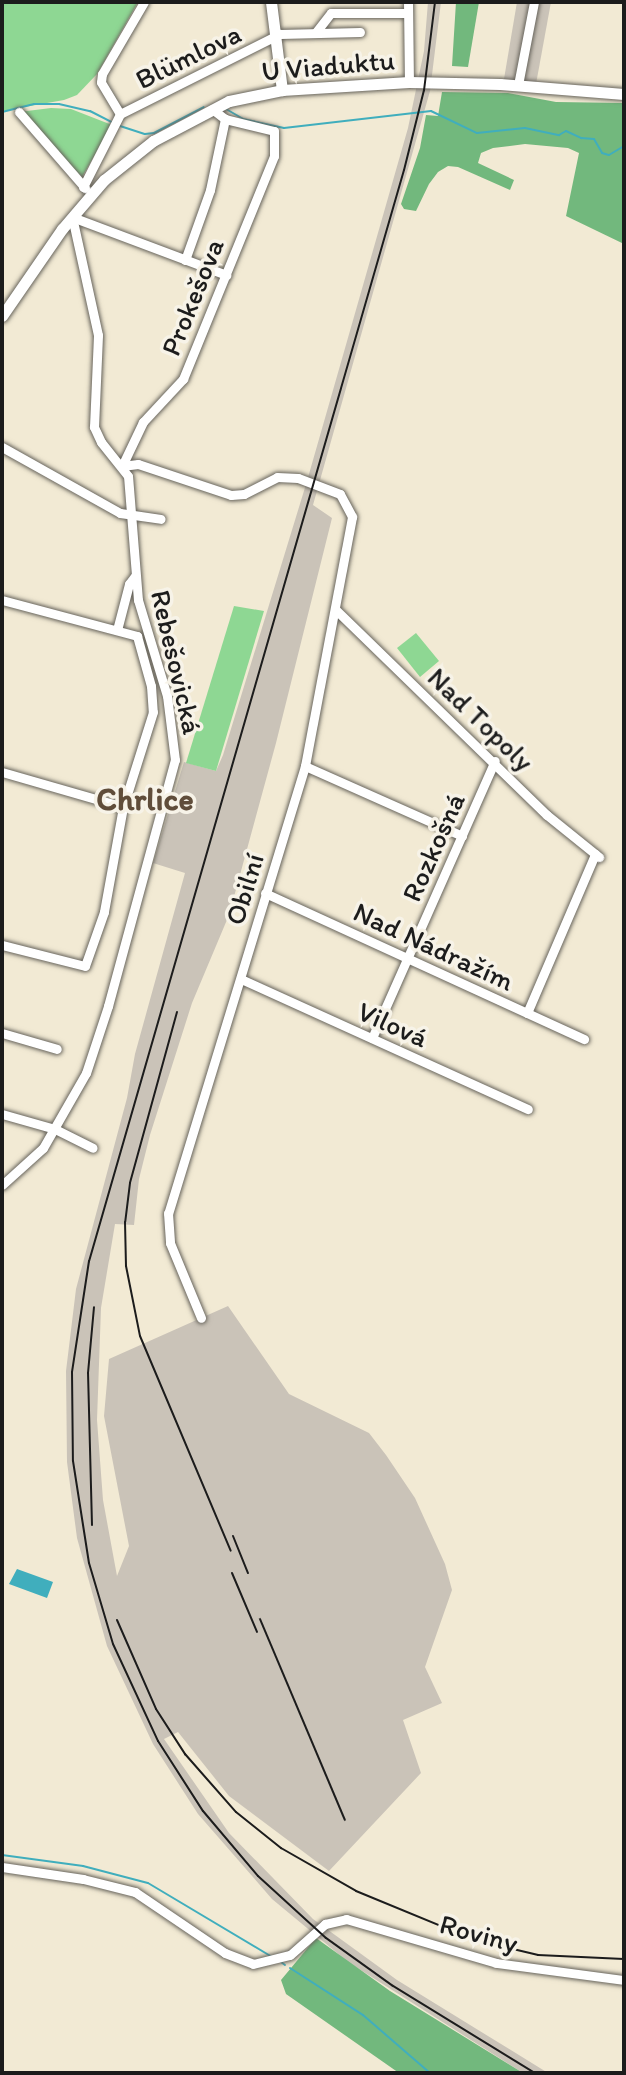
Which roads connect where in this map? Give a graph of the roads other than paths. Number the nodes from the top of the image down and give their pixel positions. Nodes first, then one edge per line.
1 (144, 2) edge
2 (271, 2) edge
3 (408, 2) edge
4 (534, 2) edge
5 (406, 13) junction
6 (316, 32) junction
7 (360, 32) dead end
8 (276, 38) junction
9 (409, 82) junction
10 (518, 85) junction
11 (282, 90) junction
12 (624, 94) edge
13 (212, 109) junction
14 (19, 112) dead end
15 (225, 119) junction
16 (118, 122) junction
17 (274, 131) joint
18 (87, 190) junction
19 (72, 217) junction
20 (185, 260) junction
21 (226, 275) junction
22 (2, 316) edge
23 (2, 447) edge
24 (122, 466) junction
25 (131, 514) junction
26 (161, 519) dead end
27 (135, 576) junction
28 (2, 600) edge
29 (336, 610) junction
30 (117, 630) junction
31 (495, 761) junction
32 (305, 766) junction
33 (2, 772) edge
34 (123, 807) junction
35 (462, 836) junction
36 (265, 893) junction
37 (2, 945) edge
38 (407, 958) junction
39 (241, 979) junction
40 (527, 1013) junction
41 (2, 1033) edge
42 (372, 1038) junction
43 (584, 1039) dead end
44 (57, 1049) dead end
45 (528, 1109) dead end
46 (2, 1114) edge
47 (55, 1129) junction
48 (93, 1148) dead end
49 (2, 1185) edge
50 (201, 1318) dead end
51 (2, 1867) edge
52 (624, 1980) edge

1 - 16 street
2 - 8 street
3 - 5 street
4 - 10 street
5 - 6 street
5 - 9 street
6 - 7 street, Blümlova
6 - 8 street, Blümlova
8 - 11 street
8 - 16 street, Blümlova
9 - 10 street, U Viaduktu
9 - 11 street, U Viaduktu
10 - 12 street, U Viaduktu
11 - 13 street, U Viaduktu
13 - 15 street, U Viaduktu
13 - 18 street
14 - 18 street
15 - 17 street, U Viaduktu
15 - 20 street
16 - 18 street
17 - 21 street, Prokešova
18 - 19 street
19 - 20 street
19 - 22 street
19 - 24 street, Rebešovická
20 - 21 street
21 - 24 street, Prokešova
23 - 25 street
24 - 25 street, Rebešovická
24 - 29 street, Obilní
25 - 26 street
25 - 27 street, Rebešovická
27 - 30 street
27 - 47 street, Rebešovická
28 - 30 street
29 - 31 street, Nad Topoly
29 - 32 street, Obilní
30 - 34 street
31 - 35 street, Rozkošná
31 - 40 street, Nad Topoly
32 - 35 street
32 - 36 street, Obilní
33 - 34 street
34 - 37 street
35 - 38 street, Rozkošná
36 - 38 street, Nad Nádražím
36 - 39 street, Obilní
38 - 40 street, Nad Nádražím
38 - 42 street, Rozkošná
39 - 42 street, Vilová
39 - 50 street, Obilní
40 - 43 street, Nad Nádražím
41 - 44 street
42 - 45 street, Vilová
46 - 47 street
47 - 48 street
47 - 49 street, Rebešovická
51 - 52 street, Roviny

